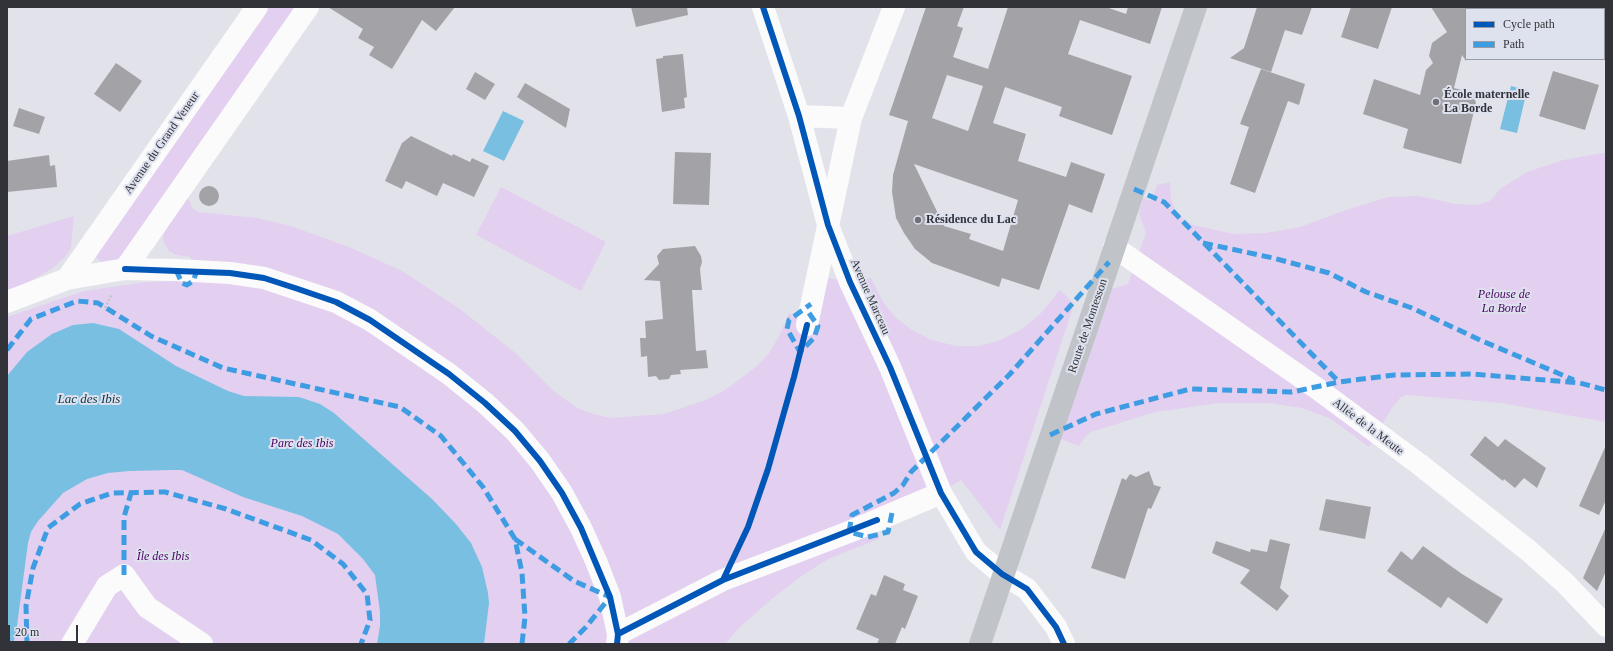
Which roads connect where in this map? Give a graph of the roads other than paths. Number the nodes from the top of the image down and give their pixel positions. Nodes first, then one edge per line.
1 (257, 7) edge
2 (308, 7) edge
3 (763, 7) edge
4 (894, 7) edge
5 (1196, 7) edge
6 (799, 116) junction
7 (851, 118) junction
8 (828, 225) junction
9 (1114, 247) junction
10 (125, 269) junction
11 (67, 279) junction
12 (7, 302) edge
13 (807, 325) dead end
14 (941, 493) junction
15 (1002, 574) junction
16 (1606, 626) edge
17 (1060, 635) edge
18 (617, 639) edge
19 (72, 644) edge
20 (202, 644) edge
21 (980, 644) edge
22 (1074, 644) edge

1 - 11 street, Avenue du Grand Veneur
2 - 10 street
3 - 6 street, Avenue Marceau
4 - 7 street
5 - 9 main road, Route de Montesson
6 - 7 street
6 - 8 street, Avenue Marceau
7 - 8 street
8 - 13 street
8 - 14 street, Avenue Marceau
9 - 15 main road, Route de Montesson
9 - 16 street, Allée de la Meute
10 - 11 street
10 - 18 street
11 - 12 street
14 - 15 street, Avenue Marceau
14 - 18 street
15 - 17 street, Avenue Marceau
15 - 21 main road, Route de Montesson
17 - 22 street, Avenue Marceau
19 - 20 street

